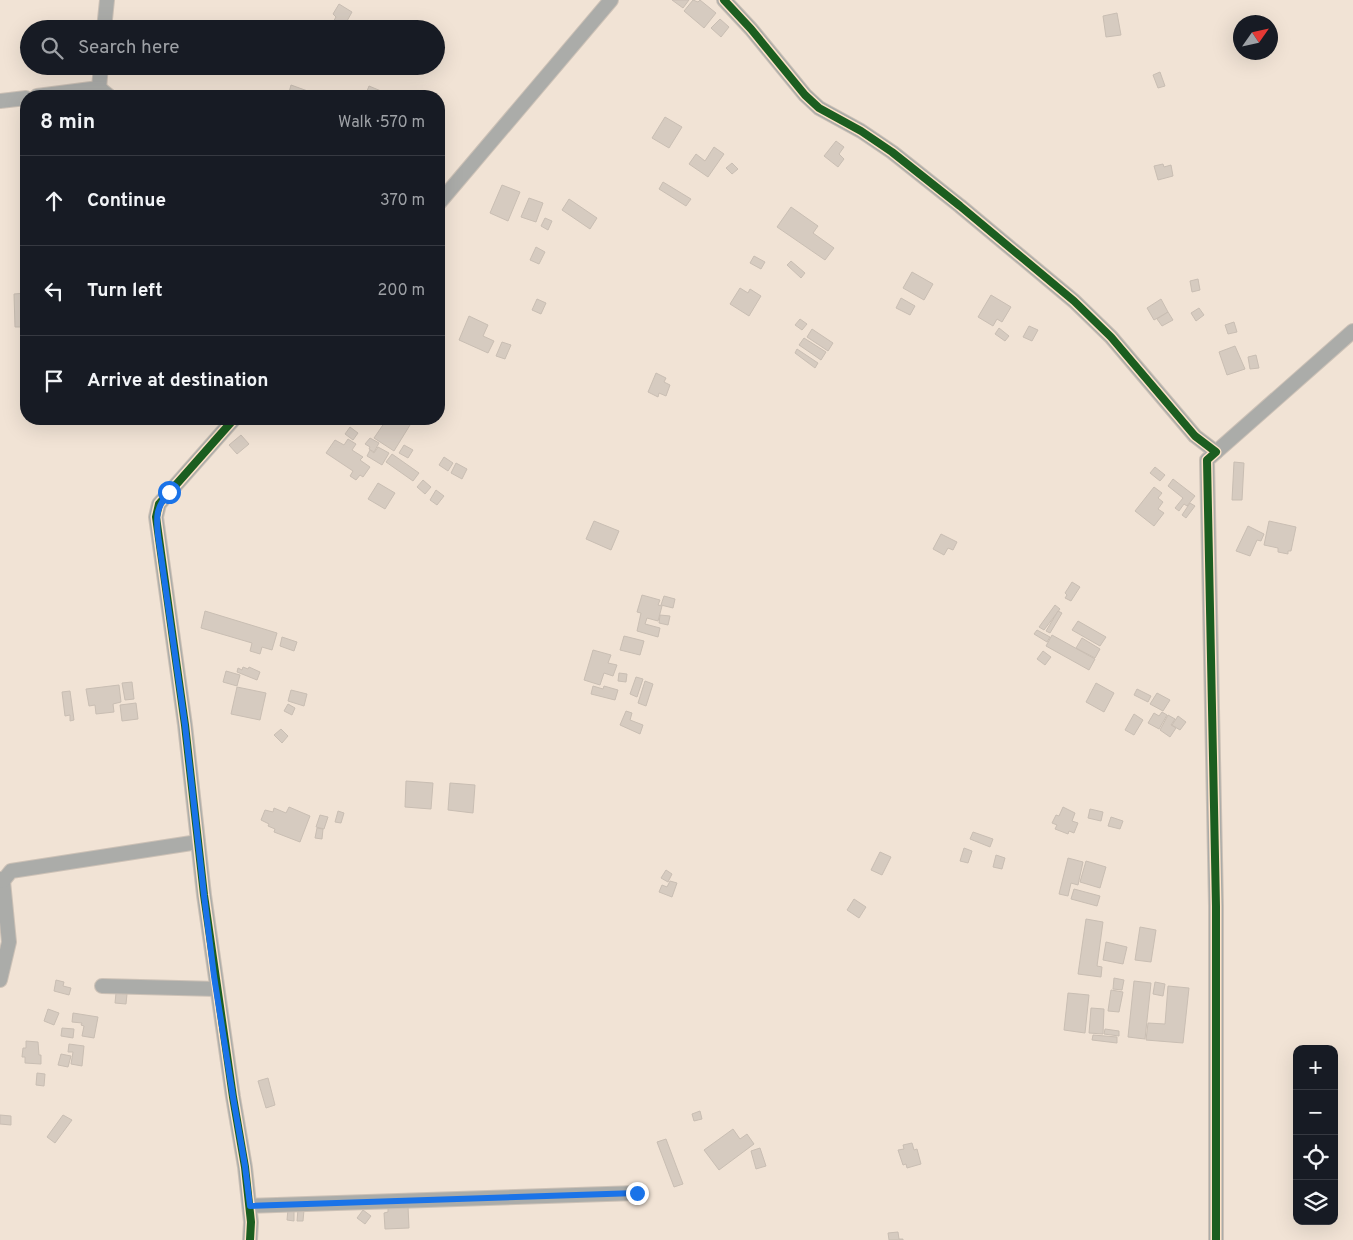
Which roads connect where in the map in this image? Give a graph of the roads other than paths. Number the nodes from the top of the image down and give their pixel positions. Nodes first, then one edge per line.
1 (107, 0) edge
2 (611, 0) edge
3 (724, 0) edge
4 (105, 20) edge
5 (102, 75) edge
6 (104, 90) edge
7 (20, 99) edge
8 (0, 101) edge
9 (445, 196) edge
10 (1353, 332) edge
11 (229, 425) edge
12 (1216, 452) junction
13 (198, 842) junction
14 (2, 880) edge
15 (0, 980) edge
16 (102, 986) dead end
17 (216, 989) junction
18 (637, 1193) dead end
19 (250, 1206) junction
20 (250, 1240) edge
21 (1216, 1240) edge

1 - 4 street
2 - 9 street
3 - 12 street
5 - 6 street
7 - 8 street
10 - 12 street
11 - 13 street
12 - 21 street
13 - 14 street
13 - 17 street
14 - 15 street
16 - 17 street
17 - 19 street
18 - 19 street
19 - 20 street

